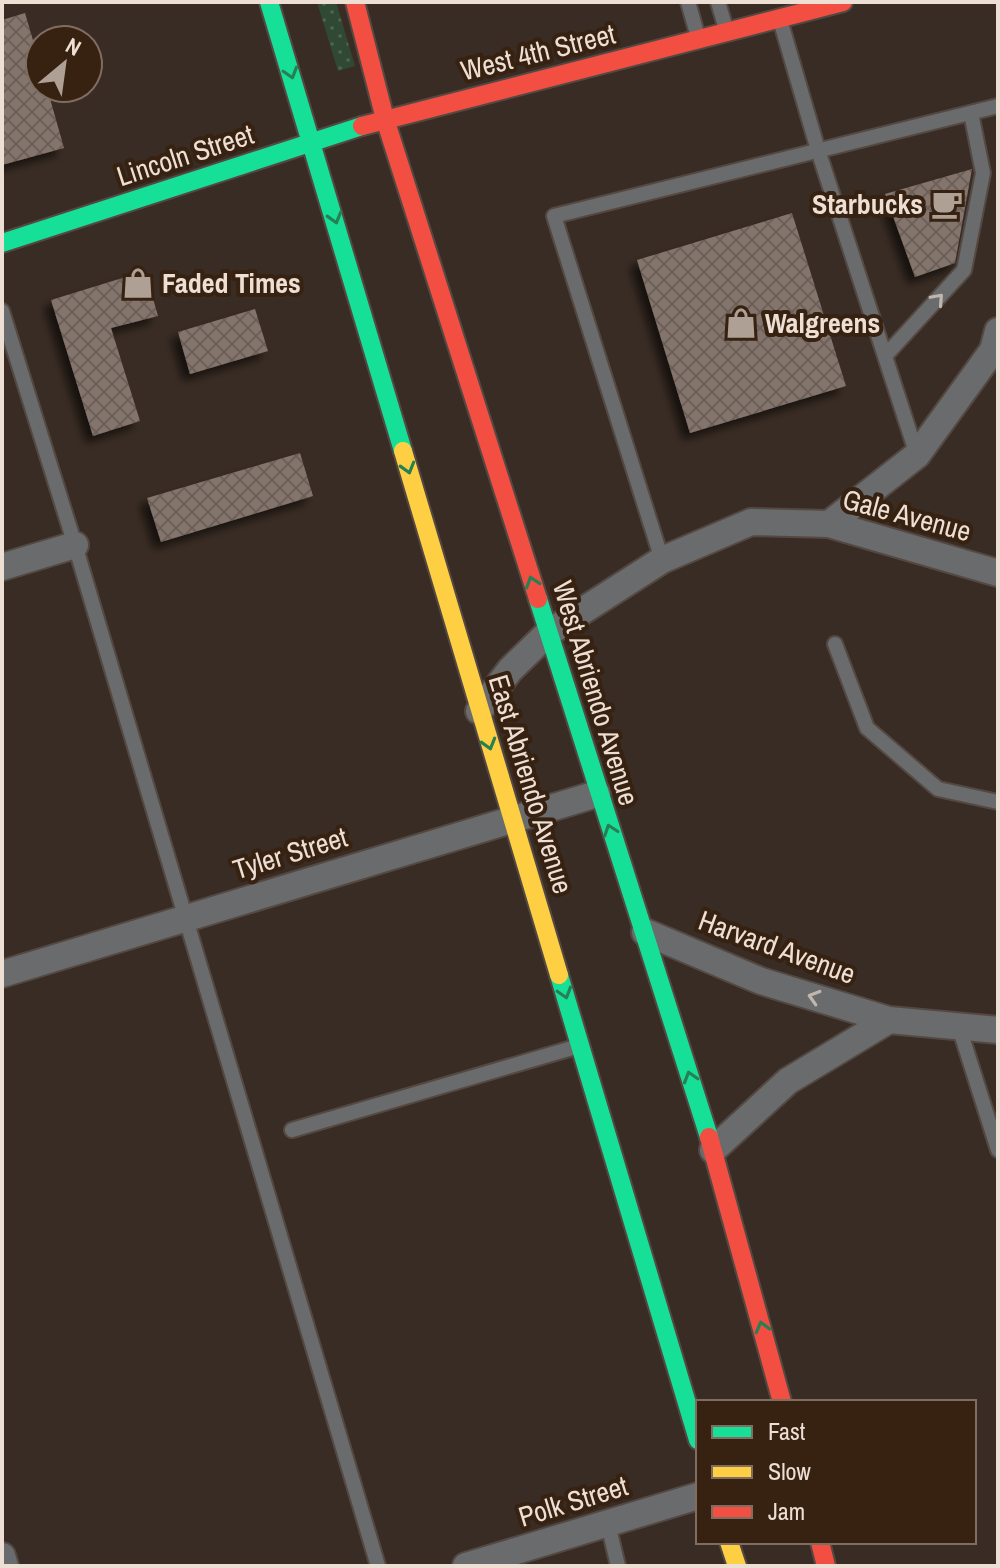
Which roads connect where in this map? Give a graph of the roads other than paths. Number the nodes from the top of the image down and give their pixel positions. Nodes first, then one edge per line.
1 (269, 2) edge
2 (355, 2) edge
3 (688, 2) edge
4 (718, 2) edge
5 (843, 2) edge
6 (780, 19) junction
7 (727, 34) junction
8 (699, 41) junction
9 (998, 106) edge
10 (971, 113) junction
11 (385, 119) junction
12 (313, 143) junction
13 (818, 150) junction
14 (2, 243) edge
15 (2, 311) edge
16 (998, 331) edge
17 (885, 356) junction
18 (917, 455) junction
19 (829, 524) junction
20 (75, 545) junction
21 (662, 560) junction
22 (2, 567) edge
23 (998, 573) edge
24 (548, 633) junction
25 (835, 644) dead end
26 (479, 711) junction
27 (597, 794) junction
28 (998, 802) edge
29 (511, 820) junction
30 (185, 919) junction
31 (645, 932) junction
32 (2, 974) edge
33 (889, 1020) junction
34 (959, 1027) junction
35 (998, 1030) edge
36 (581, 1045) junction
37 (292, 1130) dead end
38 (713, 1150) junction
39 (998, 1150) edge
40 (781, 1400) edge
41 (696, 1433) edge
42 (696, 1497) edge
43 (608, 1524) junction
44 (730, 1544) edge
45 (820, 1544) edge
46 (2, 1556) edge
47 (5, 1566) edge
48 (378, 1566) edge
49 (466, 1566) edge
50 (618, 1566) edge
51 (737, 1566) edge
52 (826, 1566) edge

1 -> 12 main road
2 - 11 main road, West Abriendo Avenue
3 - 8 lane
4 - 7 lane
5 - 6 main road, West 4th Street
6 - 7 main road, West 4th Street
6 - 13 lane
7 - 8 main road, West 4th Street
8 - 11 main road, West 4th Street
9 - 10 lane
10 - 13 lane
17 -> 10 lane
11 - 12 main road, Lincoln Street
24 -> 11 main road, West Abriendo Avenue
12 - 14 main road, Lincoln Street
12 -> 26 main road, East Abriendo Avenue
13 - 17 lane
13 - 21 lane
15 - 20 lane
16 - 18 street
17 - 18 lane
18 - 19 street
19 - 21 street, Gale Avenue
19 - 23 street, Gale Avenue
20 - 22 street
20 - 30 lane
21 - 24 street, Gale Avenue
24 - 26 street, Gale Avenue
24 - 27 main road, West Abriendo Avenue
25 - 28 lane
26 -> 29 main road, East Abriendo Avenue
27 - 29 street, Tyler Street
31 -> 27 main road, West Abriendo Avenue
29 - 30 street, Tyler Street
29 -> 36 main road, East Abriendo Avenue
30 - 32 street, Tyler Street
30 - 48 lane
33 -> 31 street, Harvard Avenue
38 -> 31 main road, West Abriendo Avenue
33 - 34 street, Harvard Avenue
33 - 38 street
34 - 35 street, Harvard Avenue
34 - 39 lane
36 - 37 lane
36 - 41 main road, East Abriendo Avenue
40 -> 38 main road, West Abriendo Avenue
42 - 43 street, Polk Street
43 - 49 street, Polk Street
43 - 50 lane
44 - 51 main road
45 - 52 main road
46 - 47 street

